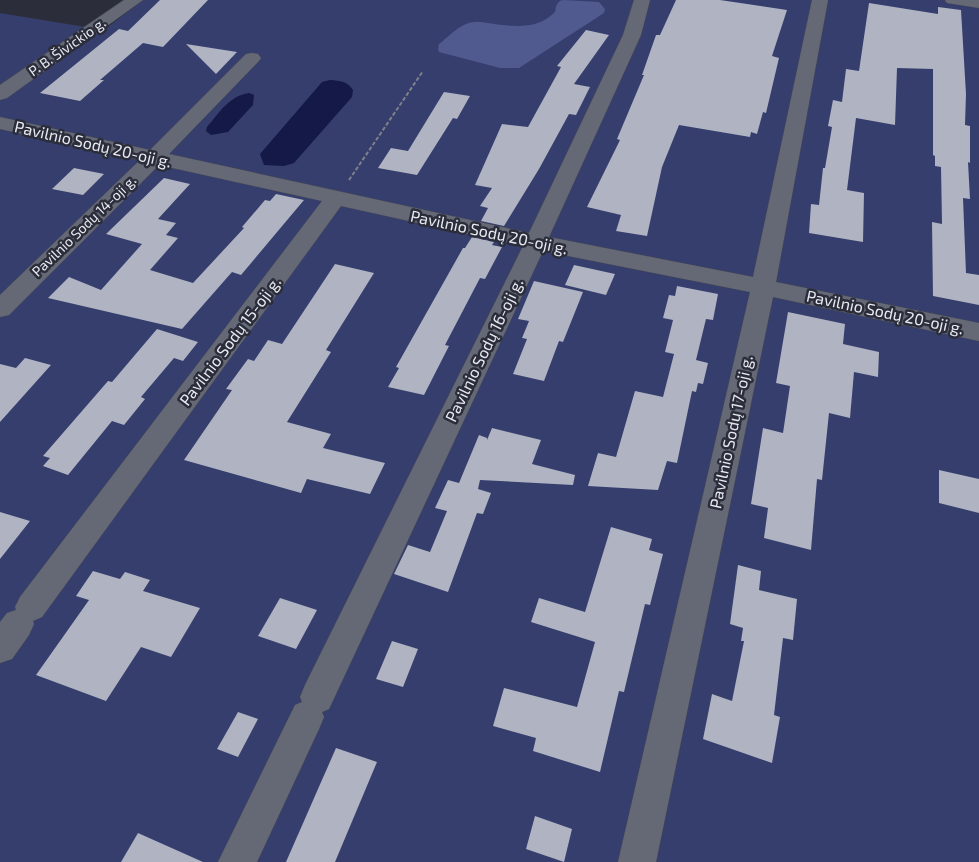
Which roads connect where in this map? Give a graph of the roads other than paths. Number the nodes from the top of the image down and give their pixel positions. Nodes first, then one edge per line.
1 (135, 0) edge
2 (642, 0) edge
3 (820, 0) edge
4 (953, 0) edge
5 (979, 4) edge
6 (252, 58) dead end
7 (0, 94) edge
8 (0, 123) edge
9 (154, 158) junction
10 (336, 199) junction
11 (536, 242) junction
12 (763, 287) junction
13 (0, 308) edge
14 (979, 332) edge
15 (16, 627) edge
16 (237, 862) edge
17 (637, 862) edge

1 - 7 street, P. B. Šivickio g.
2 - 11 street, Pavilnio Sodų 16-oji g.
3 - 12 street, Pavilnio Sodų 17-oji g.
4 - 5 street
6 - 9 street, Pavilnio Sodų 14-oji g.
8 - 9 street, Pavilnio Sodų 20-oji g.
9 - 10 street, Pavilnio Sodų 20-oji g.
9 - 13 street, Pavilnio Sodų 14-oji g.
10 - 11 street, Pavilnio Sodų 20-oji g.
10 - 15 street, Pavilnio Sodų 15-oji g.
11 - 12 street, Pavilnio Sodų 20-oji g.
11 - 16 street, Pavilnio Sodų 16-oji g.
12 - 14 street, Pavilnio Sodų 20-oji g.
12 - 17 street, Pavilnio Sodų 17-oji g.

